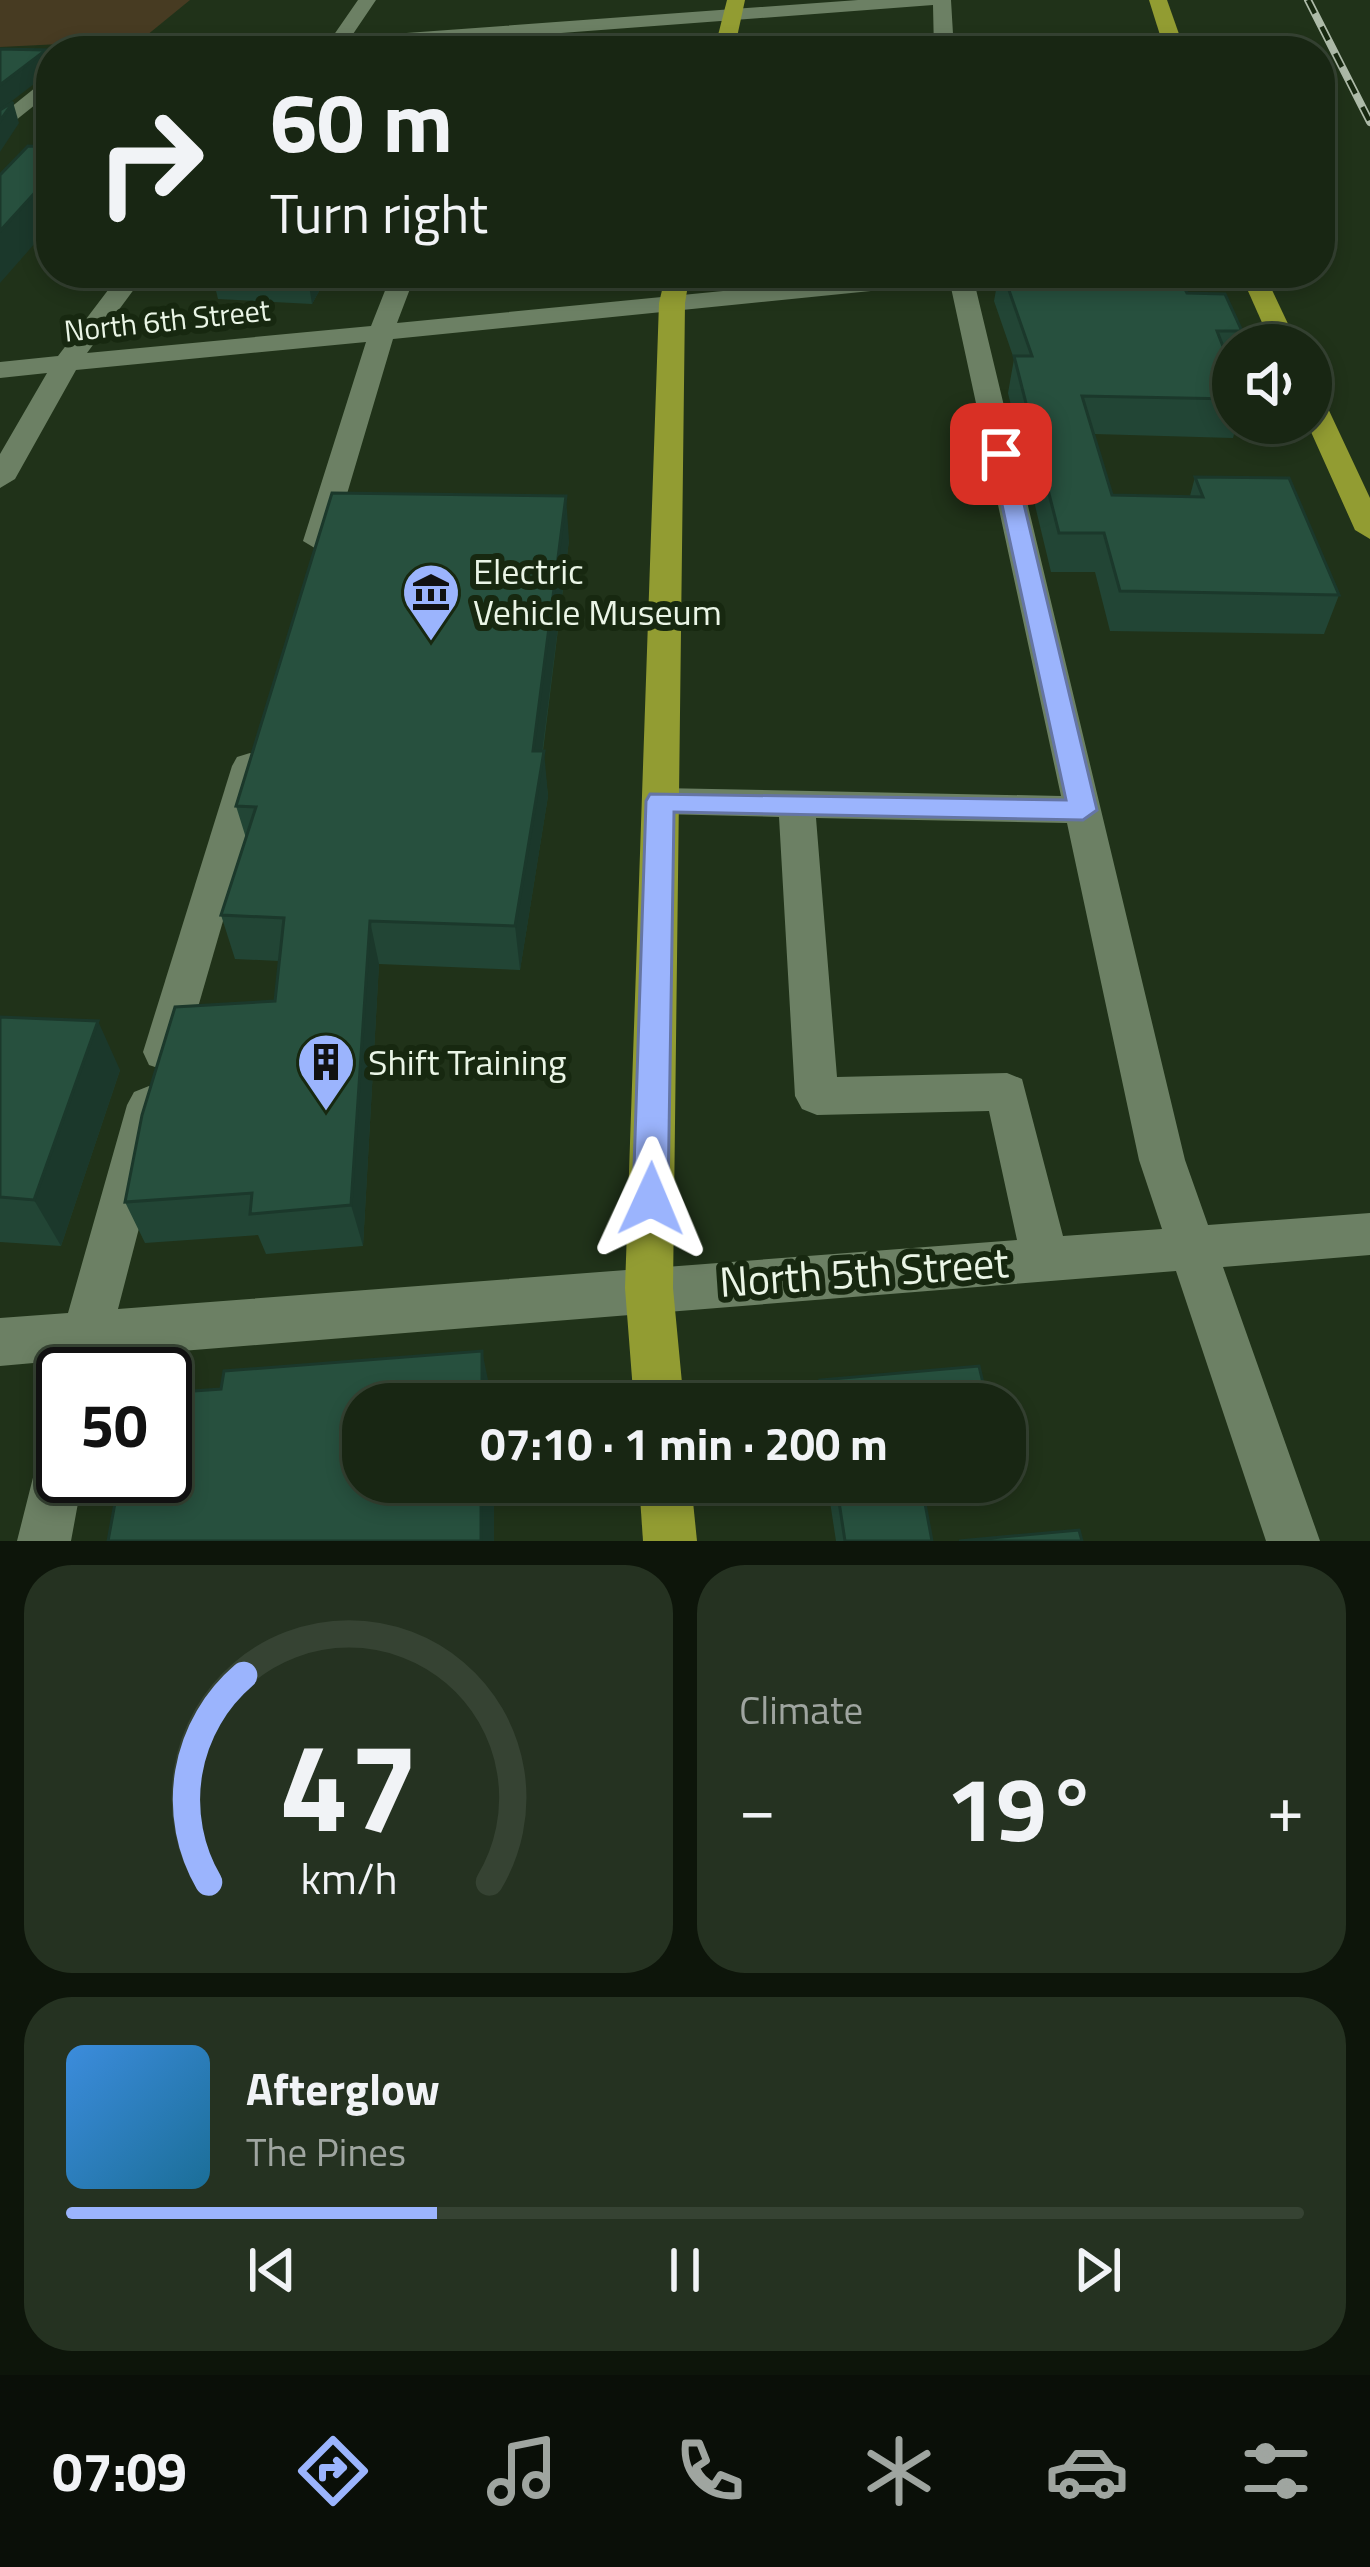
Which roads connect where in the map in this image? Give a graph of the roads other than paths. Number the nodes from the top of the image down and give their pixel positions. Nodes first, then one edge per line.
1 (368, 0) edge
2 (931, 0) edge
3 (942, 0) edge
4 (1158, 0) edge
5 (734, 7) edge
6 (524, 22) junction
7 (343, 36) edge
8 (400, 36) edge
9 (517, 36) edge
10 (943, 36) edge
11 (1170, 36) edge
12 (36, 94) edge
13 (0, 127) edge
14 (123, 288) edge
15 (398, 288) edge
16 (675, 288) edge
17 (971, 288) edge
18 (1259, 288) edge
19 (1275, 324) edge
20 (381, 333) junction
21 (67, 364) junction
22 (0, 370) edge
23 (1331, 444) edge
24 (0, 479) edge
25 (1370, 530) edge
26 (305, 584) edge
27 (257, 742) edge
28 (660, 801) junction
29 (797, 804) junction
30 (1083, 810) junction
31 (1370, 1234) edge
32 (1191, 1249) junction
33 (1045, 1259) junction
34 (650, 1288) junction
35 (0, 1342) edge
36 (84, 1347) edge
37 (150, 1347) edge
38 (36, 1348) edge
39 (657, 1383) edge
40 (52, 1503) edge
41 (667, 1503) edge
42 (44, 1541) edge
43 (670, 1541) edge
44 (1293, 1541) edge

1 - 7 street
2 - 5 street
3 - 10 street
4 - 11 main road
5 - 6 street
6 - 8 street
6 - 9 street
12 - 13 street
14 - 21 street
15 - 20 street
16 - 20 street, North 6th Street
16 - 28 main road
17 - 30 street
18 - 19 main road
20 - 21 street, North 6th Street
20 - 26 street
21 - 22 street, North 6th Street
21 - 24 street
23 - 25 main road
27 - 36 street
28 - 29 street
28 - 34 main road
29 - 30 street
29 - 33 street
30 - 32 street
31 - 32 street, North 5th Street
32 - 33 street, North 5th Street
32 - 44 street
33 - 34 street, North 5th Street
34 - 37 street, North 5th Street
34 - 39 main road
35 - 38 street, North 5th Street
40 - 42 street
41 - 43 main road

